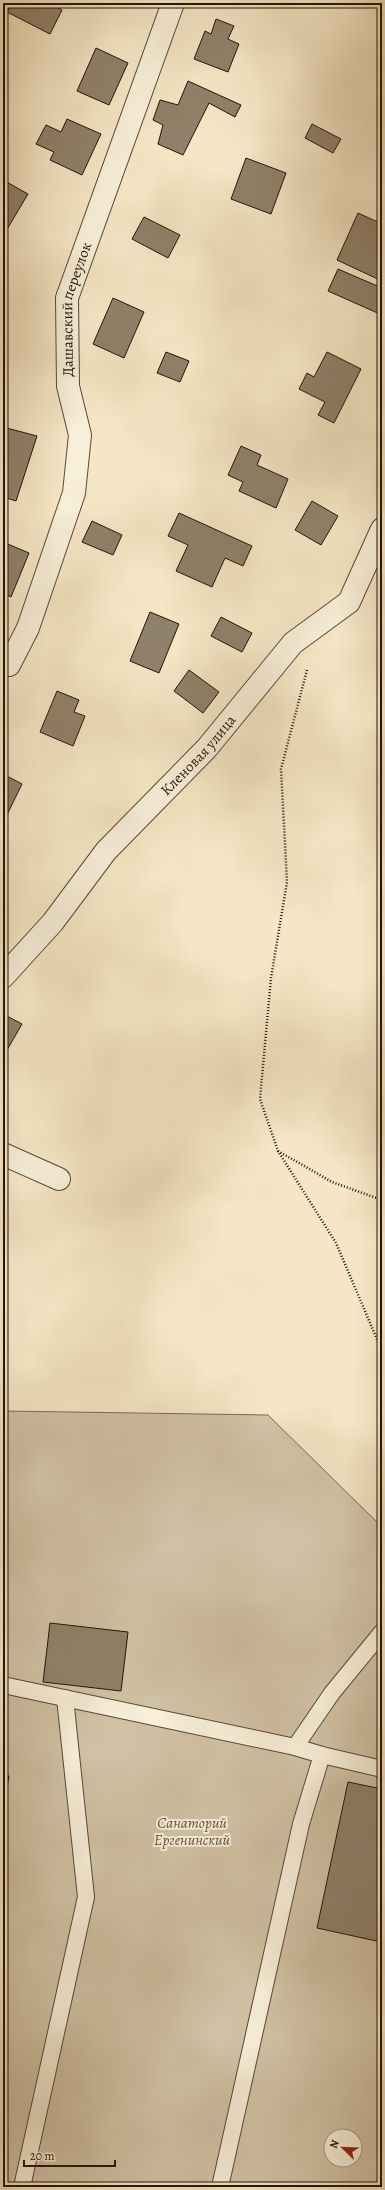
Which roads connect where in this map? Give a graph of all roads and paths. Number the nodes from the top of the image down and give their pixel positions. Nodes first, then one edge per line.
1 (172, 3) edge
2 (382, 529) edge
3 (311, 663) dead end
4 (9, 664) dead end
5 (3, 977) edge
6 (278, 1151) junction
7 (3, 1154) edge
8 (60, 1179) dead end
9 (382, 1200) edge
10 (382, 1351) edge
11 (382, 1632) edge
12 (3, 1685) edge
13 (64, 1698) junction
14 (295, 1747) junction
15 (322, 1755) junction
16 (382, 1769) edge
17 (22, 2187) edge
18 (220, 2187) edge

1 - 4 street, Дашавский переулок
2 - 5 street, Кленовая улица
3 - 6 path
6 - 9 path
6 - 10 path
7 - 8 street
11 - 14 lane
12 - 13 lane
13 - 14 lane
13 - 17 lane
14 - 15 lane
15 - 16 lane
15 - 18 lane

